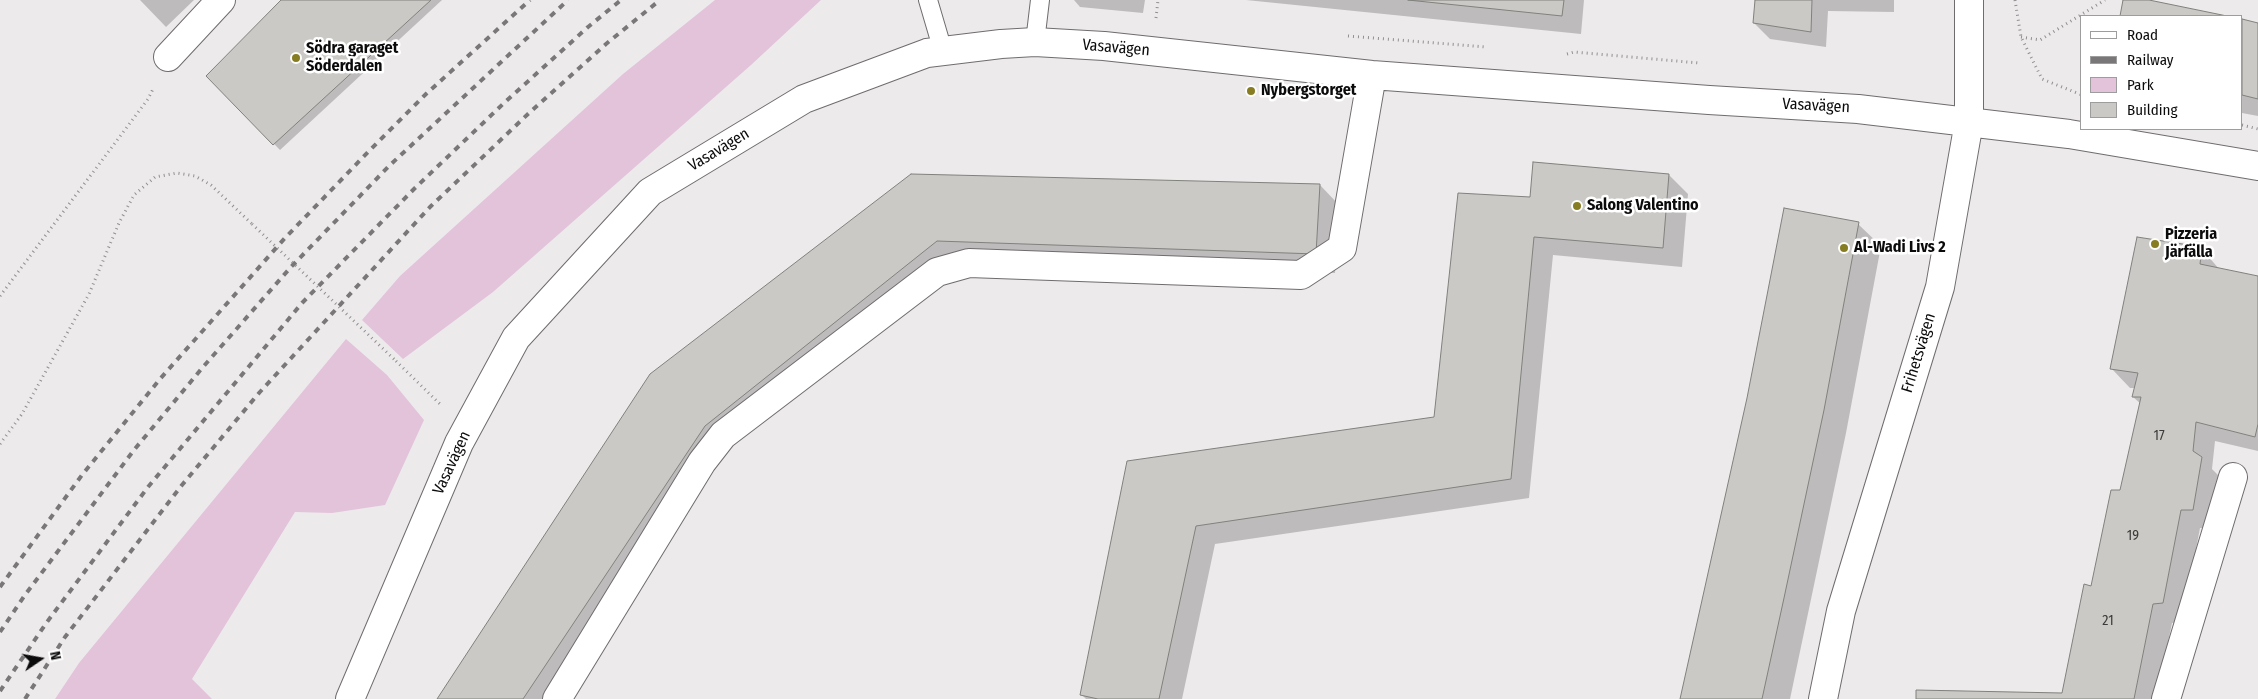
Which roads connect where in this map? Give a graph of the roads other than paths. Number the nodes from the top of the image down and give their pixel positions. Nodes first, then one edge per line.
1 (221, 0) edge
2 (928, 0) edge
3 (1040, 0) edge
4 (1969, 0) edge
5 (1035, 42) junction
6 (943, 51) junction
7 (168, 57) road end
8 (1372, 75) junction
9 (1969, 122) junction
10 (2258, 166) edge
11 (2233, 477) dead end
12 (350, 699) edge
13 (556, 699) edge
14 (1823, 699) edge
15 (2166, 699) edge

1 - 7 street
2 - 6 lane
3 - 5 lane
4 - 9 street, Frihetsvägen
5 - 6 street, Vasavägen
5 - 8 street, Vasavägen
6 - 12 street, Vasavägen
8 - 9 street, Vasavägen
8 - 13 street
9 - 10 street, Vasavägen
9 - 14 street, Frihetsvägen
11 - 15 street

